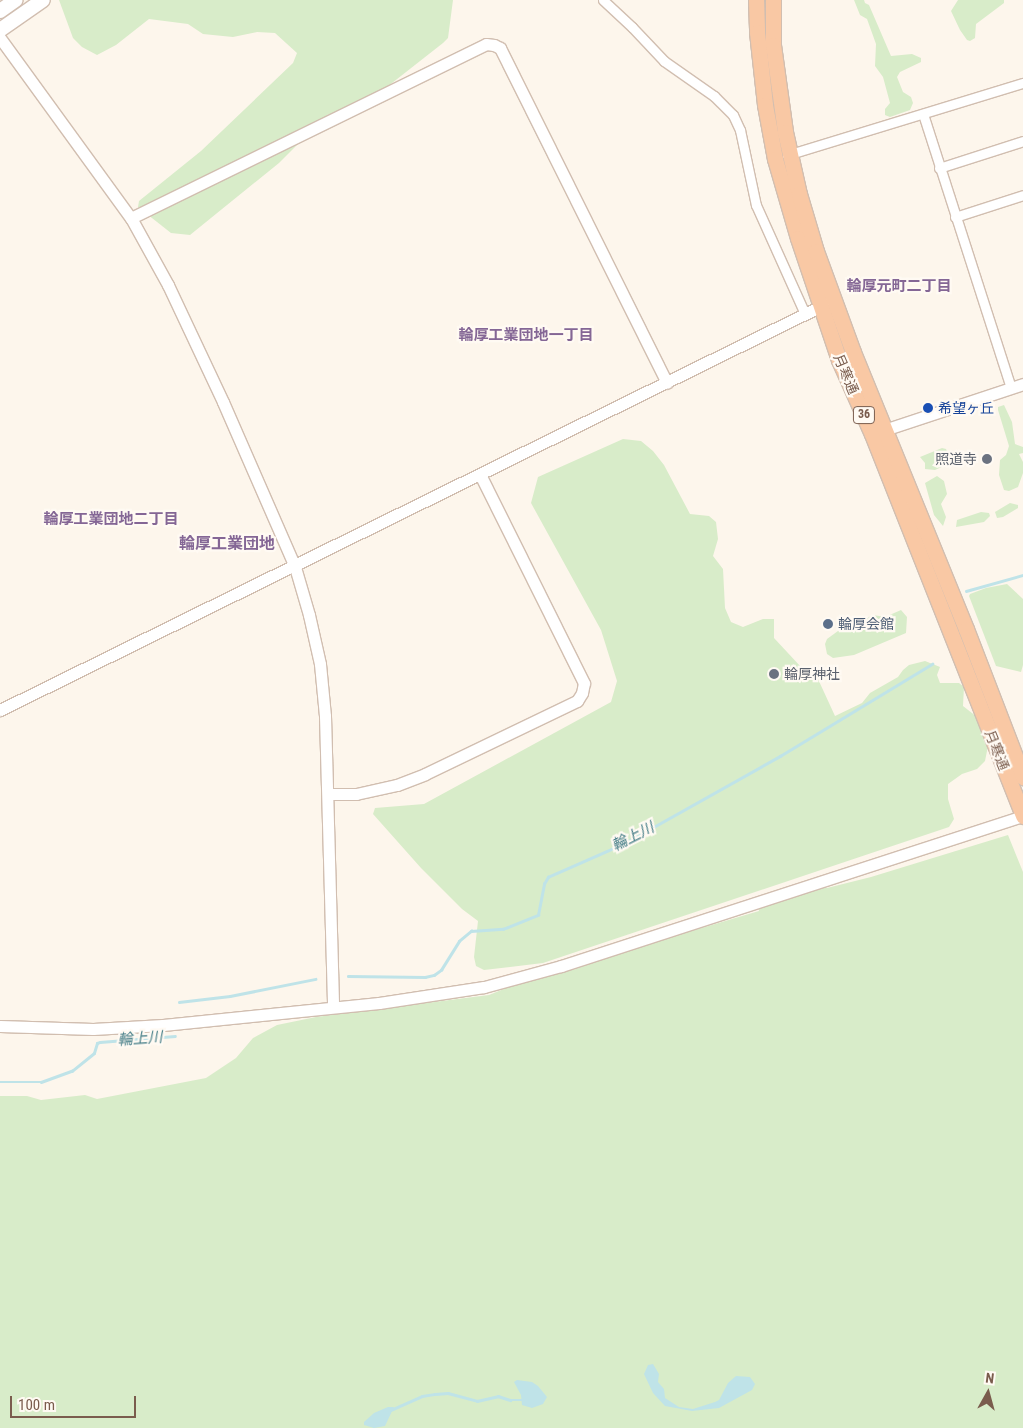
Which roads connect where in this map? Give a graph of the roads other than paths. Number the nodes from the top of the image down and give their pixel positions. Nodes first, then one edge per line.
1 (43, 0) edge
2 (603, 0) edge
3 (756, 0) edge
4 (765, 0) edge
5 (772, 0) edge
6 (13, 1) edge
7 (0, 11) edge
8 (0, 30) edge
9 (0, 38) edge
10 (1023, 83) edge
11 (923, 114) junction
12 (1023, 140) edge
13 (783, 156) junction
14 (939, 168) junction
15 (1023, 195) edge
16 (955, 217) junction
17 (131, 218) junction
18 (821, 306) junction
19 (805, 314) junction
20 (667, 383) junction
21 (1023, 384) edge
22 (1011, 388) junction
23 (878, 432) junction
24 (480, 474) junction
25 (294, 567) junction
26 (0, 710) edge
27 (1023, 777) edge
28 (328, 794) junction
29 (1023, 816) edge
30 (333, 1007) junction
31 (0, 1026) edge

1 - 8 main road
2 - 19 street
3 - 13 highway, 月寒通 / 36
4 - 13 main road
5 - 13 highway, 月寒通 / 36
6 - 7 main road
9 - 17 street
10 - 11 street
11 - 13 street
11 - 14 street
12 - 14 street
13 - 18 highway, 月寒通 / 36
13 - 23 highway, 月寒通 / 36
14 - 16 street
15 - 16 street
16 - 22 street
17 - 20 street
17 - 25 street
18 - 19 street
18 - 23 highway, 月寒通 / 36
19 - 20 street
20 - 24 street
21 - 22 street
22 - 23 street
23 - 27 highway, 月寒通 / 36
23 - 29 highway, 月寒通 / 36
24 - 25 street
24 - 28 street
25 - 26 street
25 - 28 street
28 - 30 street
29 - 30 street
30 - 31 street

